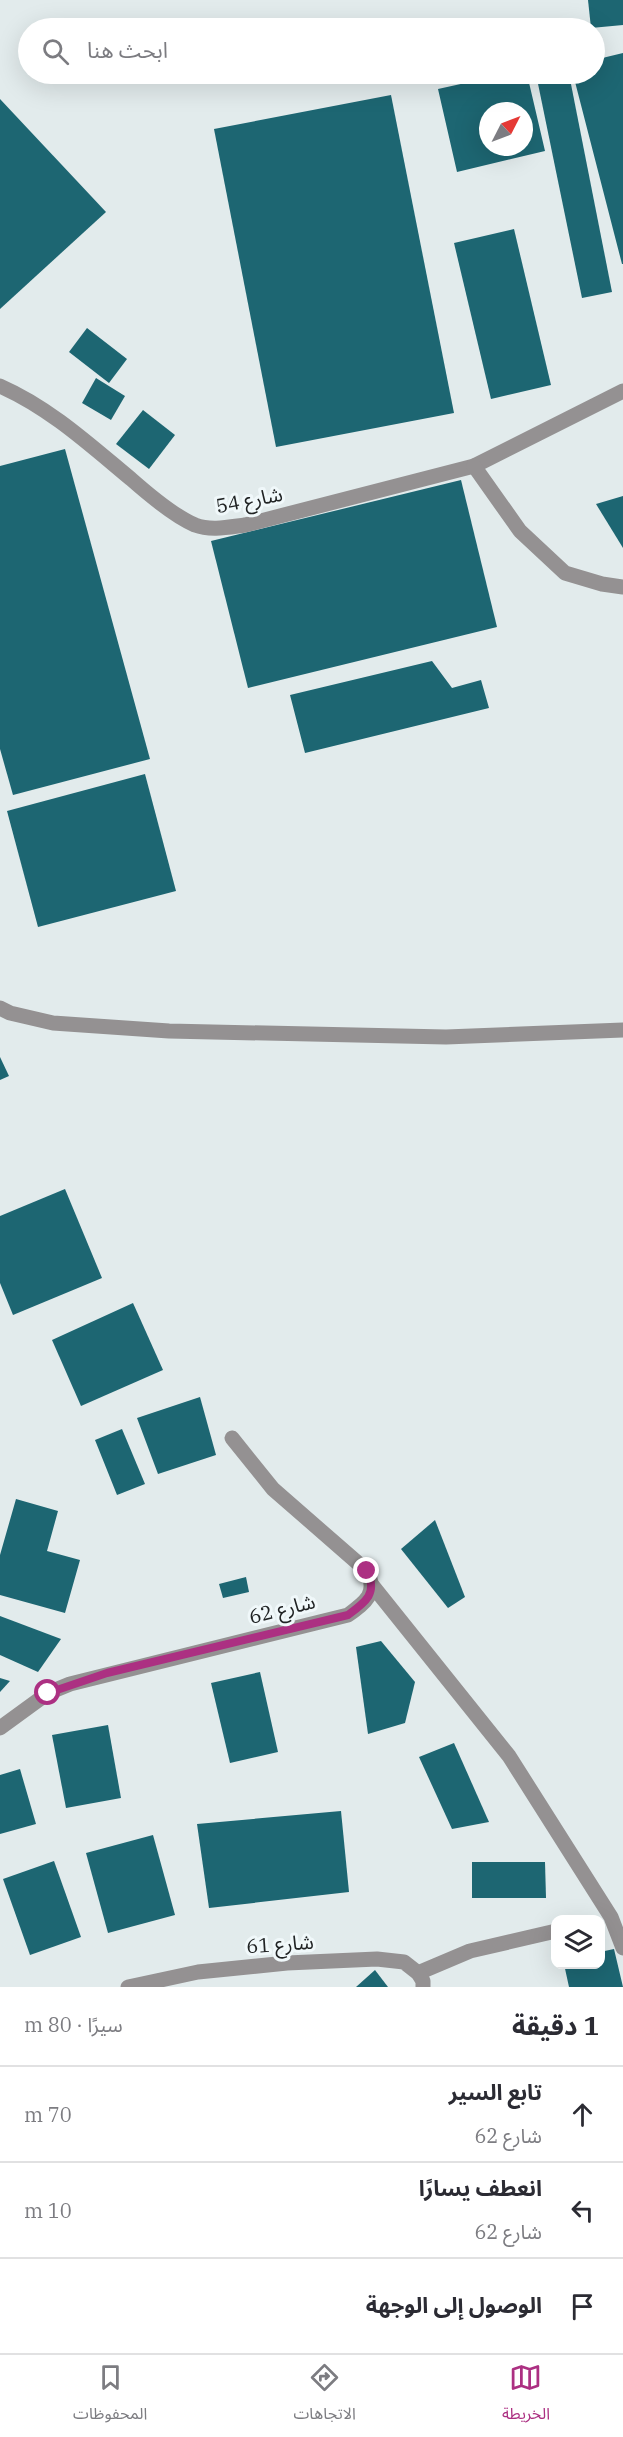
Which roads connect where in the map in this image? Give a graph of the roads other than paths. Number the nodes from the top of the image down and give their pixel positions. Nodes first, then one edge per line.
1 (0, 387) edge
2 (623, 391) edge
3 (474, 466) junction
4 (623, 586) edge
5 (0, 1008) edge
6 (623, 1030) edge
7 (232, 1438) dead end
8 (372, 1585) junction
9 (0, 1728) edge
10 (606, 1919) edge
11 (551, 1933) edge
12 (623, 1948) edge
13 (420, 1980) edge
14 (128, 1987) edge

1 - 3 street, شارع 54
2 - 3 street, شارع 54
3 - 4 street
5 - 6 street
7 - 8 street
8 - 9 street, شارع 62
8 - 10 street
10 - 12 street
11 - 13 street
13 - 14 street, شارع 61

